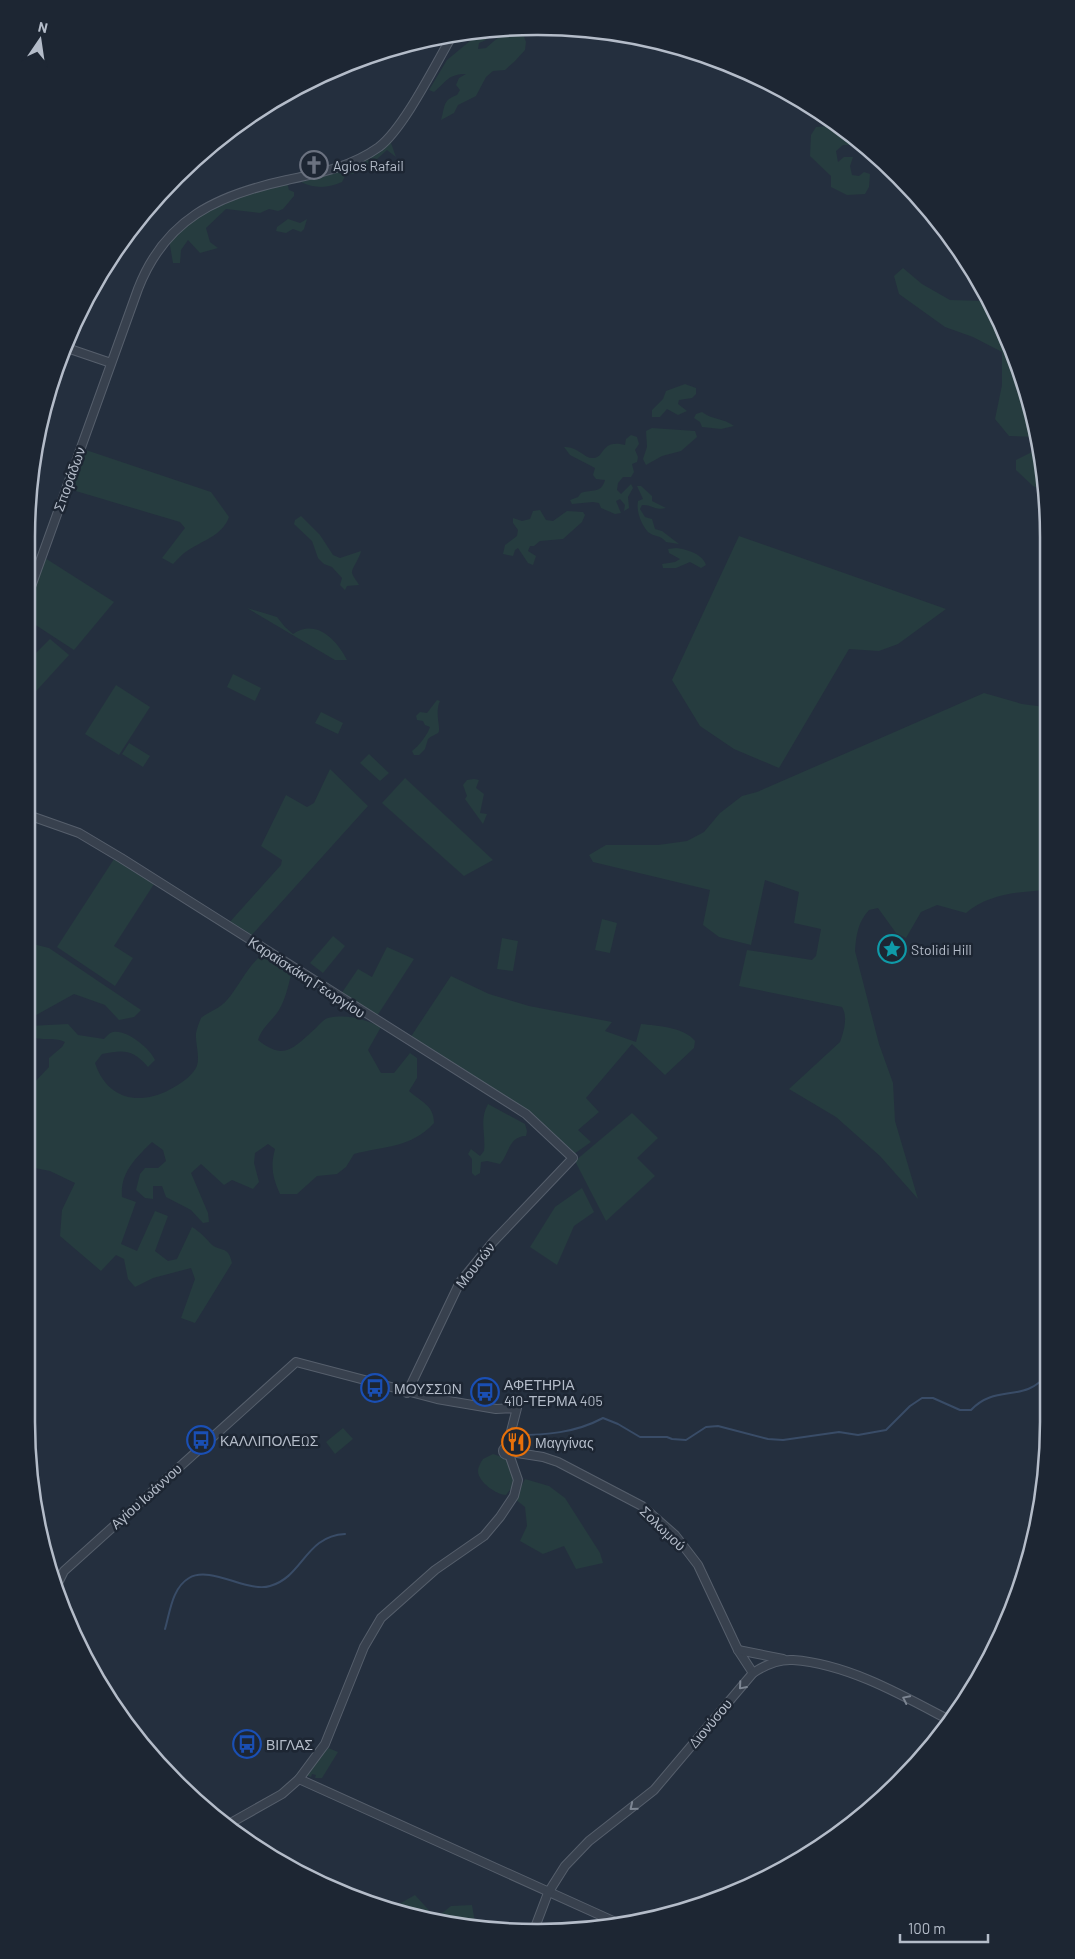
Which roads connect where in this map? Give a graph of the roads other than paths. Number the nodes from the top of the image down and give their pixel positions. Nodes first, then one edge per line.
1 (448, 43) edge
2 (71, 350) edge
3 (111, 363) junction
4 (35, 575) edge
5 (35, 817) edge
6 (572, 1158) joint
7 (407, 1393) junction
8 (509, 1451) junction
9 (60, 1577) edge
10 (738, 1650) junction
11 (792, 1660) junction
12 (753, 1673) junction
13 (943, 1717) edge
14 (299, 1779) junction
15 (234, 1821) edge
16 (548, 1893) junction
17 (608, 1919) edge
18 (536, 1924) edge

1 - 3 street, Σποράδων
2 - 3 street
3 - 4 street, Σποράδων
5 - 6 street, Καραϊσκάκη Γεωργίου
6 - 7 street, Μουσών
7 - 8 street
7 - 9 street, Αγίου Ιωάννου
8 - 10 street, Σολωμού
8 - 14 street
10 - 11 street
10 - 12 street, Σολωμού
11 - 12 street, Διονύσου
13 -> 11 street, Διονύσου
12 -> 16 street, Διονύσου
14 - 15 street
14 - 16 street
16 - 17 street
16 - 18 street, Διονύσου

